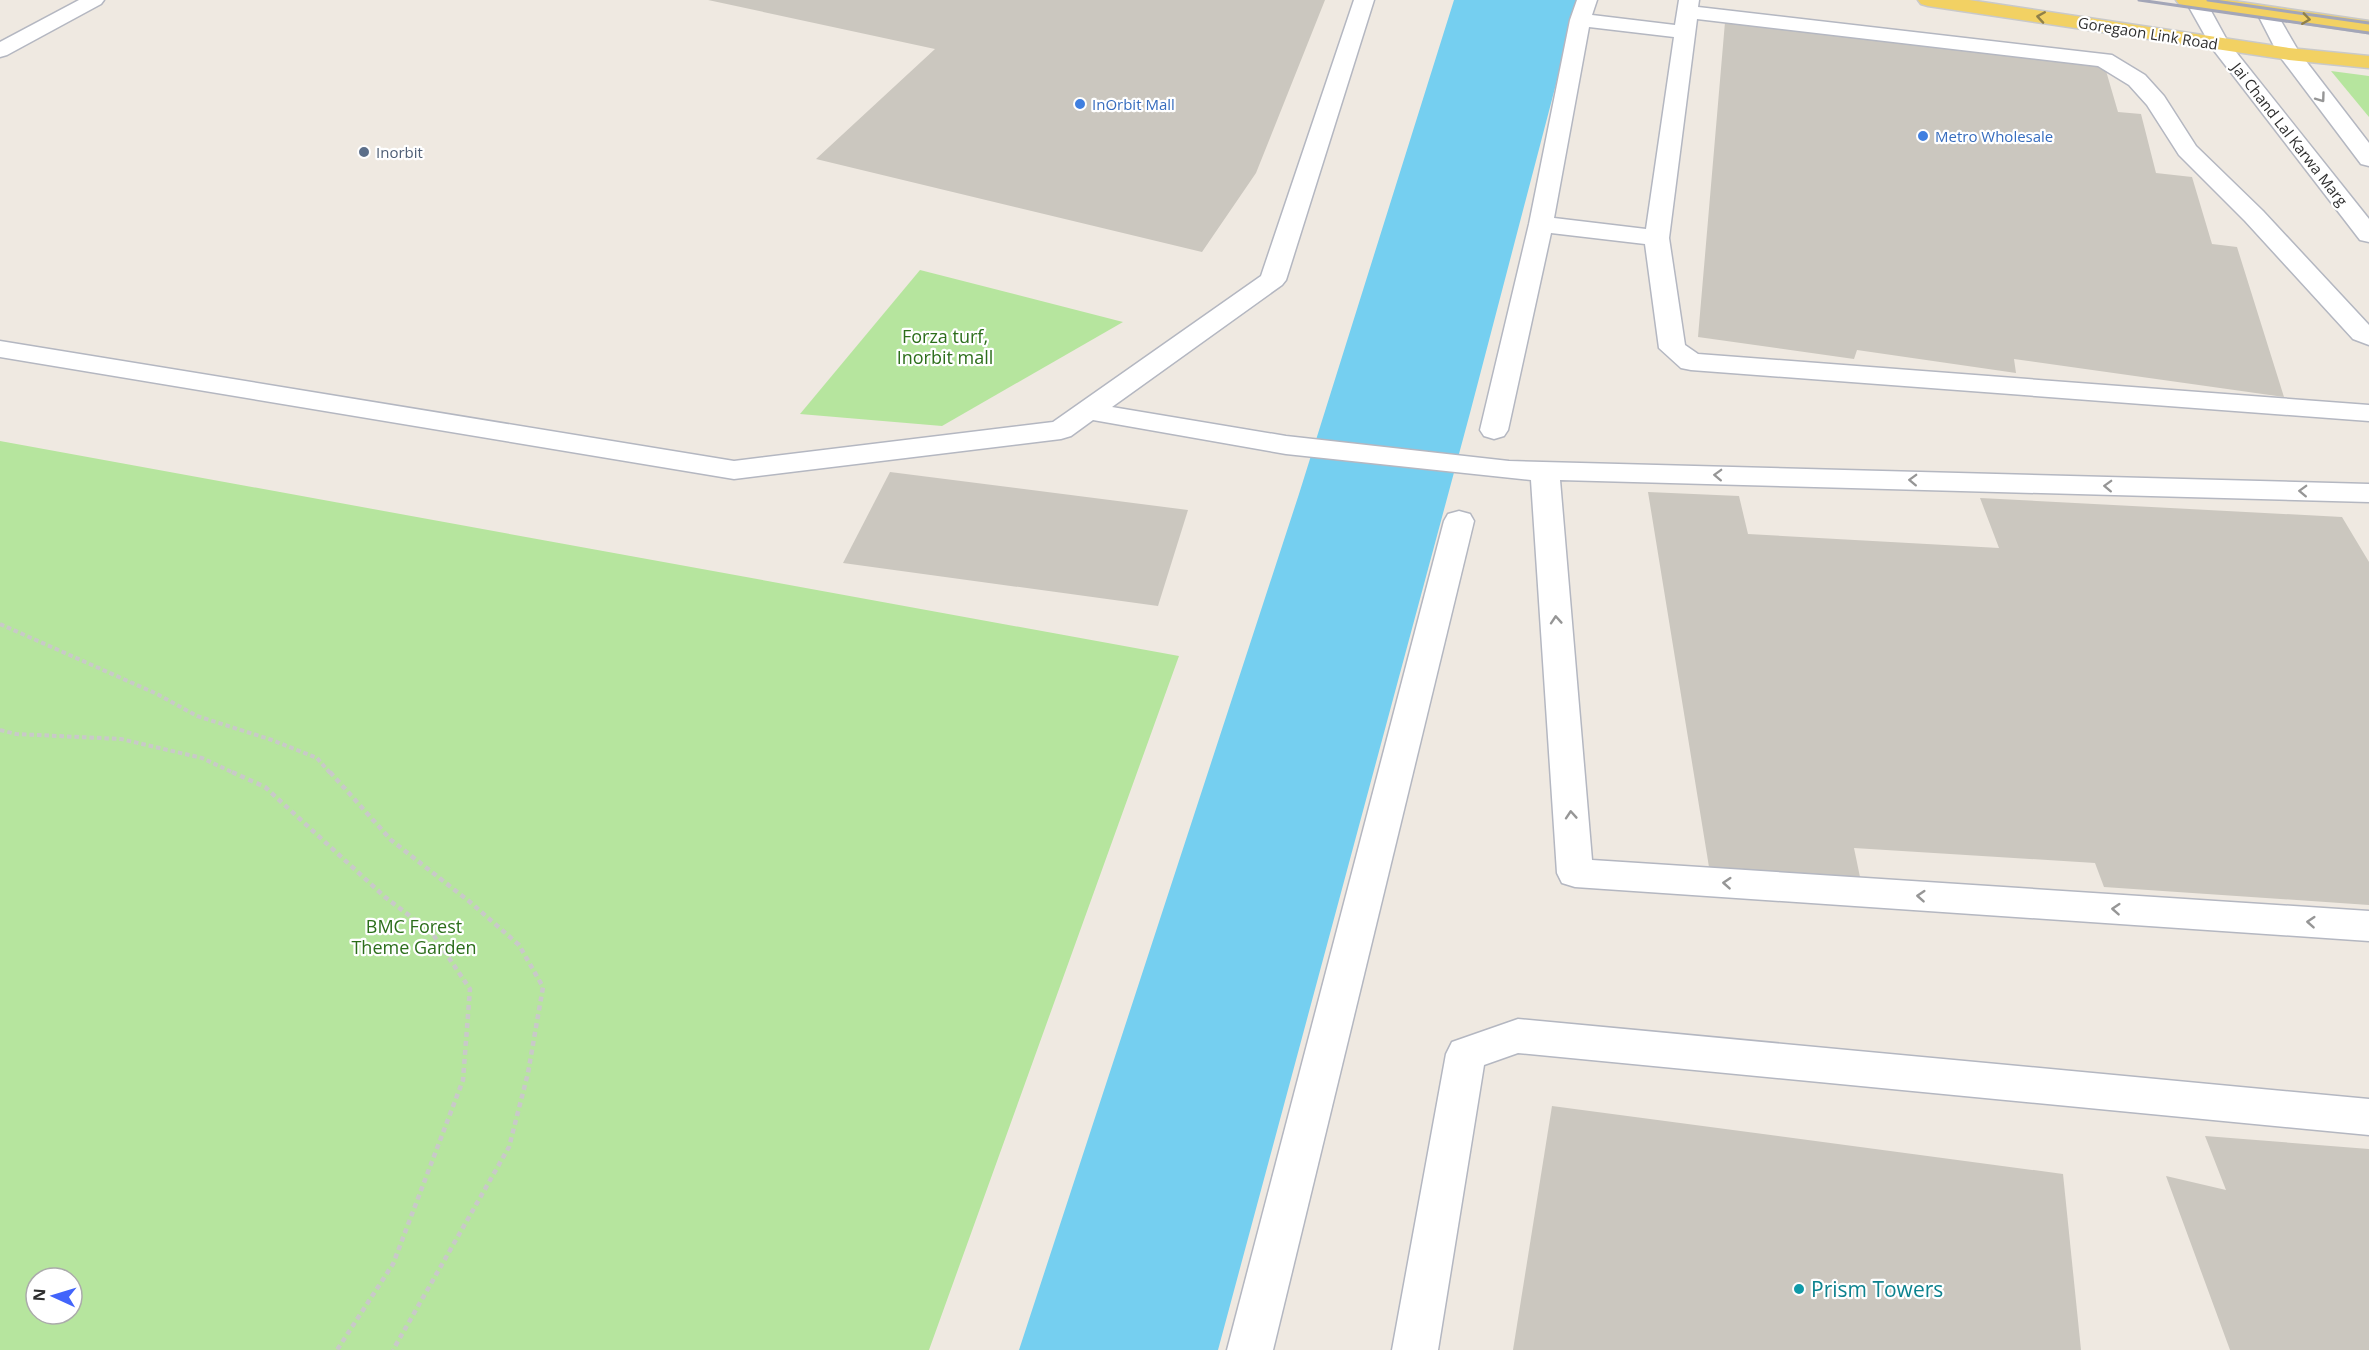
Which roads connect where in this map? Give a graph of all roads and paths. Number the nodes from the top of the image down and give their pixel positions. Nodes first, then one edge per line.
1 (94, 0) edge
2 (1364, 0) edge
3 (1928, 0) edge
4 (2192, 0) edge
5 (1584, 10) edge
6 (2267, 13) junction
7 (1687, 15) edge
8 (2369, 27) edge
9 (2219, 44) junction
10 (0, 51) edge
11 (2289, 54) junction
12 (2369, 63) edge
13 (2369, 159) edge
14 (1541, 224) junction
15 (2369, 235) edge
16 (1658, 238) junction
17 (2369, 337) edge
18 (0, 350) edge
19 (1087, 411) junction
20 (2369, 413) edge
21 (1494, 430) dead end
22 (1545, 470) junction
23 (2366, 497) edge
24 (1460, 521) dead end
25 (0, 624) edge
26 (0, 730) edge
27 (2369, 926) edge
28 (2369, 1118) edge
29 (337, 1350) edge
30 (393, 1350) edge
31 (1250, 1350) edge
32 (1414, 1350) edge

1 - 10 street
2 - 19 street
9 -> 3 main road, Goregaon Link Road
4 - 6 main road
4 - 9 street, Jai Chand Lal Karwa Marg
5 - 7 street
5 - 14 street
6 -> 8 main road
6 - 11 street
7 - 16 street
7 - 17 street
9 - 11 main road, Goregaon Link Road
9 - 15 street, Jai Chand Lal Karwa Marg
11 - 12 main road, Goregaon Link Road
11 -> 13 street
14 - 16 street
14 - 21 street
16 - 20 street
18 - 19 street
19 - 22 street
23 -> 22 street
27 -> 22 street
24 - 31 street
25 - 30 path
26 - 29 path
28 - 32 street

